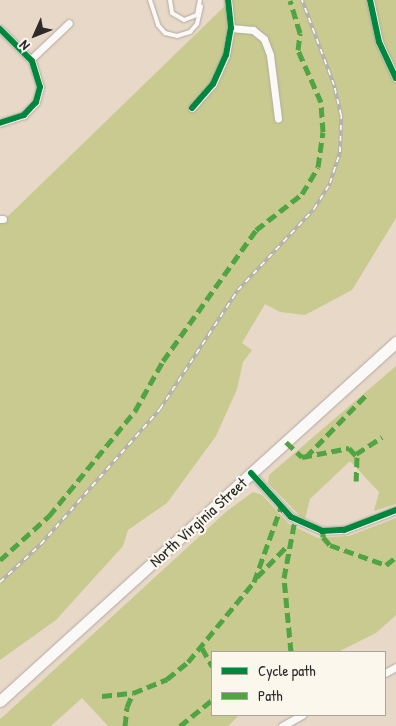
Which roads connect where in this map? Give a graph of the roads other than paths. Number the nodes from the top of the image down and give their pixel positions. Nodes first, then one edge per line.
1 (150, 0) edge
2 (170, 0) edge
3 (200, 0) edge
4 (228, 0) edge
5 (370, 0) edge
6 (201, 6) junction
7 (69, 23) dead end
8 (231, 28) junction
9 (0, 29) edge
10 (31, 59) junction
11 (396, 78) edge
12 (192, 108) dead end
13 (278, 118) dead end
14 (0, 123) edge
15 (396, 342) edge
16 (251, 473) junction
17 (396, 510) edge
18 (0, 701) edge
19 (300, 716) edge
20 (282, 726) edge

1 - 6 lane
2 - 6 lane
3 - 6 lane
4 - 8 street
5 - 11 street
7 - 10 street
8 - 12 street
8 - 13 street
9 - 10 street
10 - 14 street
15 - 16 main road, North Virginia Street
16 - 17 street
16 - 18 main road, North Virginia Street
19 - 20 street

